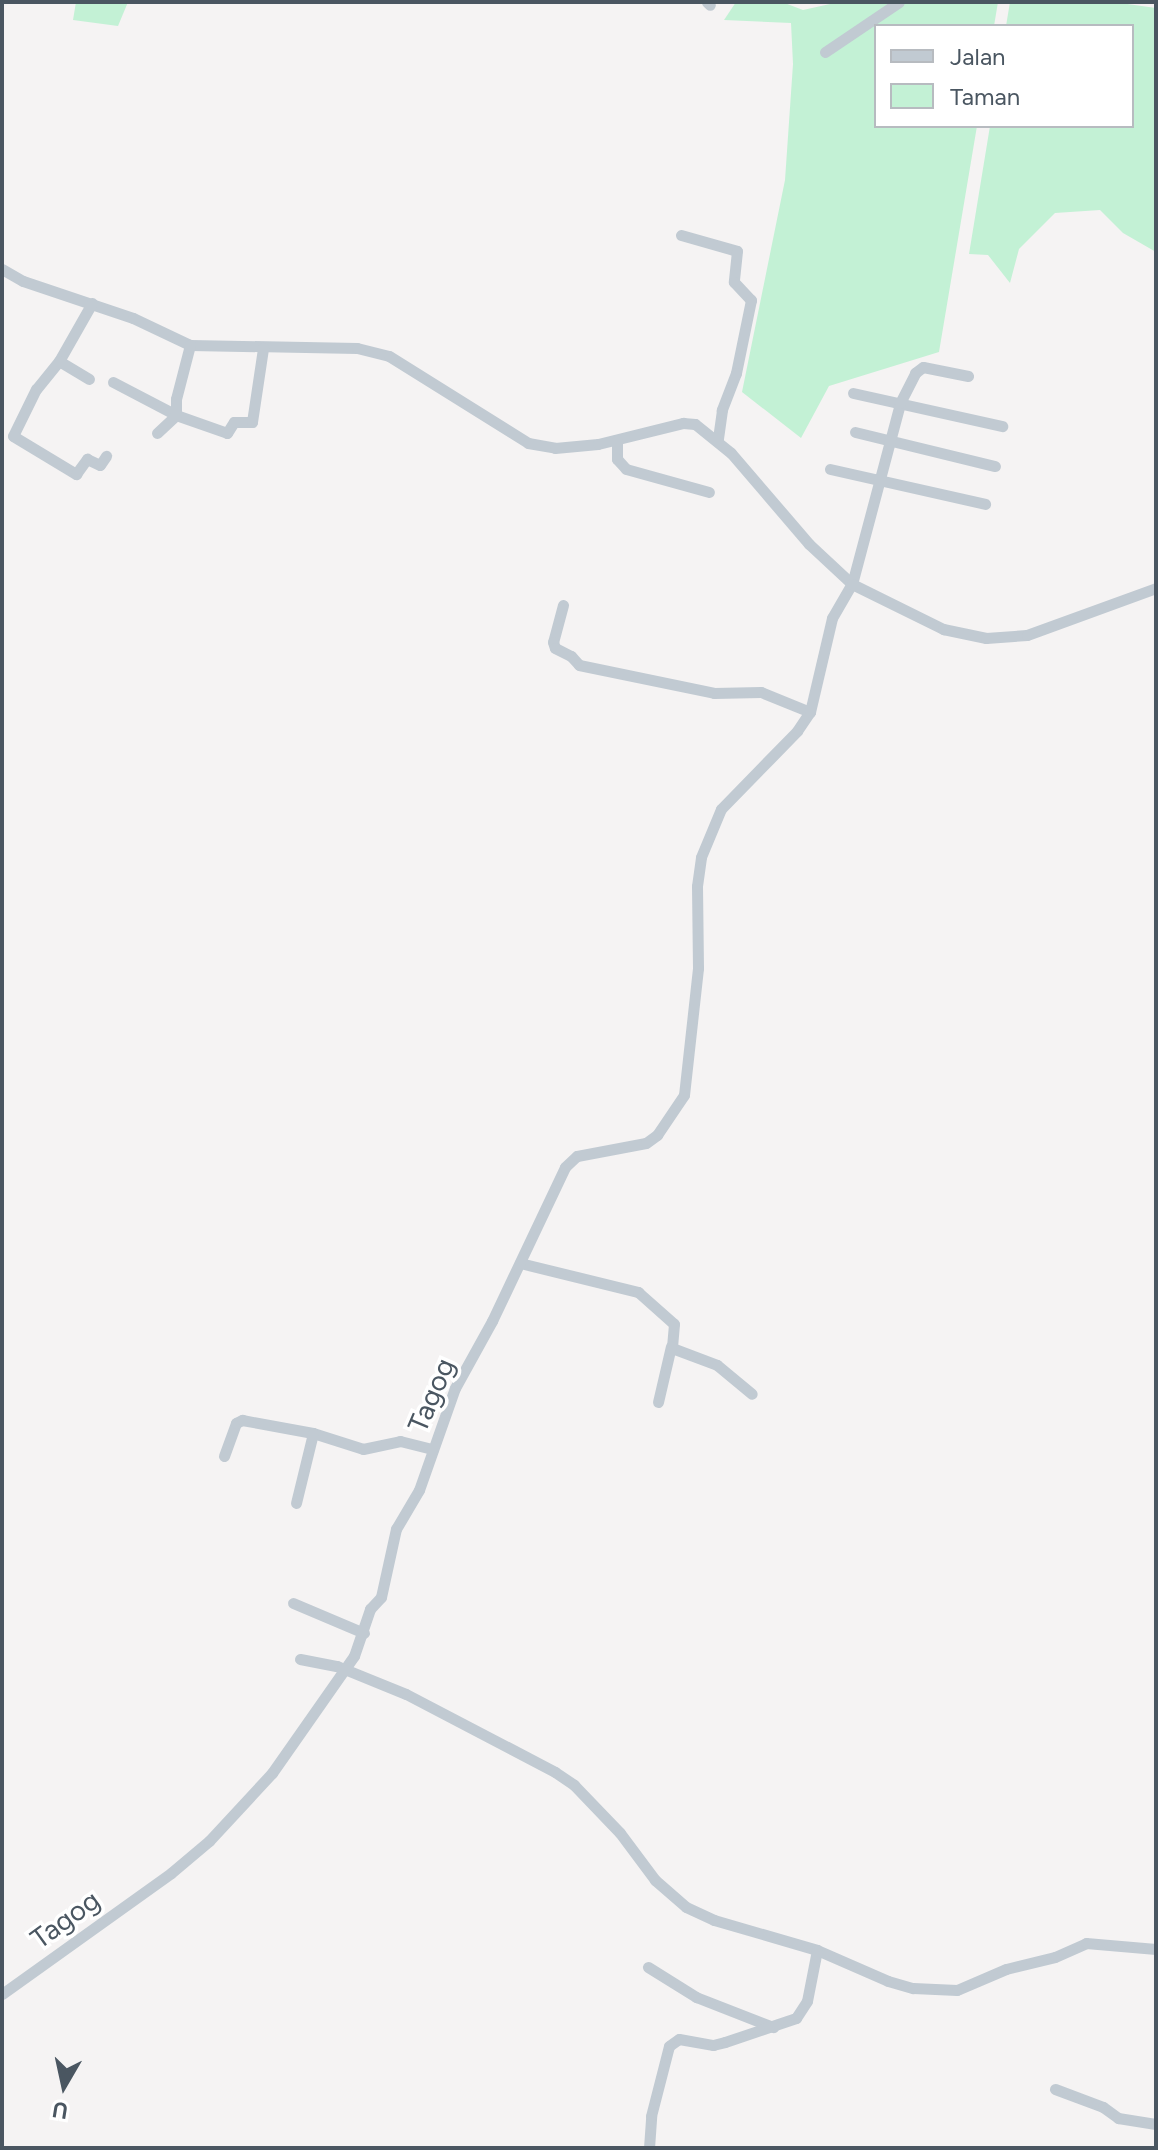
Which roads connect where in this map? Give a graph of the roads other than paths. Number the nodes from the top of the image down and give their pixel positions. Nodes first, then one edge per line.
1 (899, 2) edge
2 (825, 52) dead end
3 (681, 235) dead end
4 (2, 269) edge
5 (92, 303) junction
6 (190, 345) junction
7 (263, 348) junction
8 (59, 361) junction
9 (968, 376) dead end
10 (89, 379) dead end
11 (113, 382) dead end
12 (853, 393) dead end
13 (900, 403) junction
14 (176, 415) junction
15 (1002, 426) dead end
16 (855, 432) dead end
17 (157, 433) dead end
18 (617, 440) junction
19 (718, 440) junction
20 (892, 440) junction
21 (106, 456) dead end
22 (995, 466) dead end
23 (830, 469) dead end
24 (881, 480) junction
25 (709, 492) dead end
26 (985, 504) dead end
27 (852, 584) junction
28 (1156, 588) edge
29 (563, 605) dead end
30 (810, 712) junction
31 (520, 1263) junction
32 (671, 1346) junction
33 (752, 1394) dead end
34 (658, 1402) dead end
35 (313, 1433) junction
36 (433, 1449) junction
37 (224, 1456) dead end
38 (296, 1503) dead end
39 (293, 1603) dead end
40 (364, 1633) junction
41 (300, 1659) dead end
42 (345, 1669) junction
43 (1156, 1949) edge
44 (817, 1950) junction
45 (648, 1967) dead end
46 (2, 1994) edge
47 (773, 2027) junction
48 (1055, 2089) dead end
49 (1156, 2124) edge
50 (649, 2148) edge

1 - 2 street
3 - 19 street
4 - 5 street
5 - 6 street
5 - 8 street
6 - 7 street
6 - 14 street
7 - 14 street
7 - 18 street
8 - 10 street
8 - 21 street
9 - 13 street
11 - 14 street
12 - 13 street
13 - 15 street
13 - 20 street
14 - 17 street
16 - 20 street
18 - 19 street
18 - 25 street
19 - 27 street
20 - 22 street
20 - 24 street
23 - 24 street
24 - 26 street
24 - 27 street
27 - 28 street
27 - 30 street
29 - 30 street
30 - 31 street, Tagog
31 - 32 street
31 - 36 street, Tagog
32 - 33 street
32 - 34 street
35 - 36 street
35 - 37 street
35 - 38 street
36 - 40 street, Tagog
39 - 40 street
40 - 42 street, Tagog
41 - 42 street
42 - 44 street
42 - 46 street, Tagog
43 - 44 street
44 - 47 street
45 - 47 street
47 - 50 street
48 - 49 street

